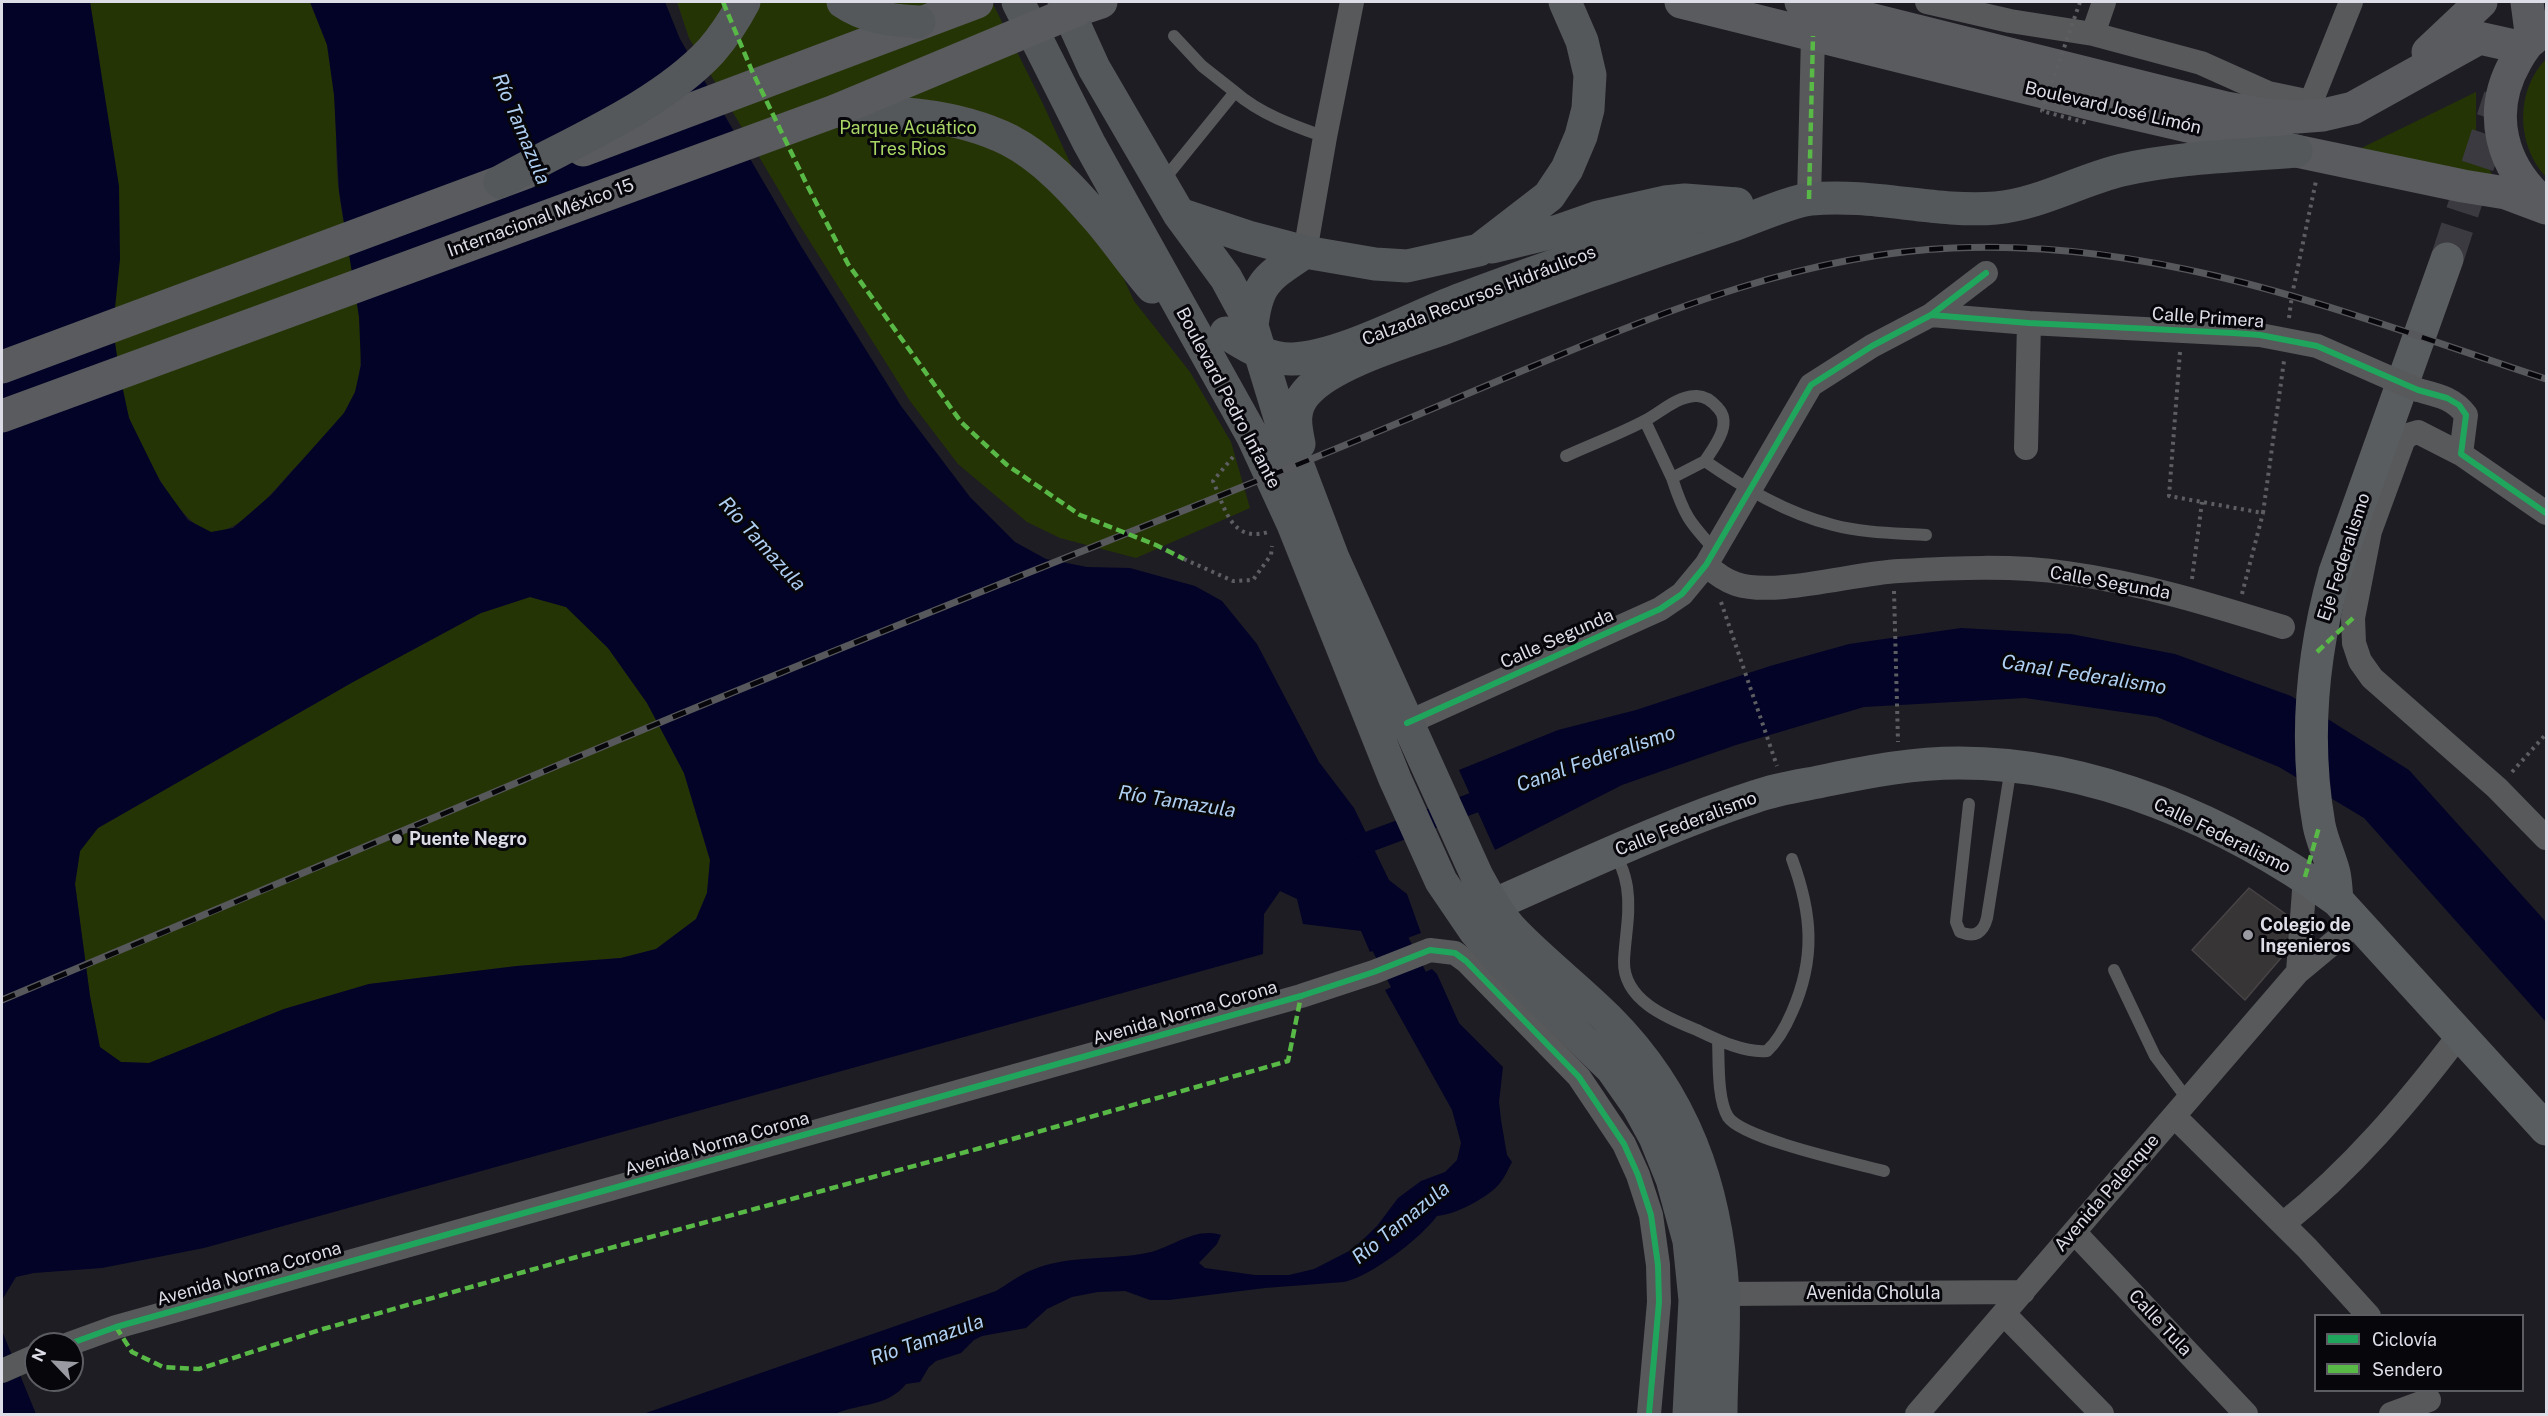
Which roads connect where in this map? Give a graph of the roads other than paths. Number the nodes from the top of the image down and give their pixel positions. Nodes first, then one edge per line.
1 (744, 2) edge
2 (843, 2) edge
3 (977, 2) edge
4 (1352, 2) edge
5 (1565, 2) edge
6 (1681, 2) edge
7 (1801, 2) edge
8 (1927, 2) edge
9 (2104, 2) edge
10 (2351, 2) edge
11 (2481, 2) edge
12 (2527, 2) edge
13 (2545, 2) edge
14 (1019, 3) edge
15 (1081, 4) edge
16 (919, 22) junction
17 (2093, 34) junction
18 (1174, 36) dead end
19 (1813, 36) junction
20 (2534, 38) edge
21 (1987, 47) junction
22 (2390, 87) junction
23 (1235, 92) junction
24 (2268, 93) junction
25 (835, 111) junction
26 (1325, 137) junction
27 (2309, 153) junction
28 (1567, 169) junction
29 (500, 182) junction
30 (1161, 183) junction
31 (1809, 199) junction
32 (1744, 203) junction
33 (2547, 206) edge
34 (1179, 214) junction
35 (1598, 217) junction
36 (1479, 250) junction
37 (1305, 252) junction
38 (2447, 259) tunnel mouth
39 (1986, 273) dead end
40 (1931, 315) junction
41 (2029, 323) junction
42 (1225, 332) junction
43 (2, 367) edge
44 (2, 416) edge
45 (1645, 421) junction
46 (2026, 448) dead end
47 (2461, 453) junction
48 (1566, 456) dead end
49 (1705, 461) junction
50 (1672, 478) junction
51 (1749, 489) junction
52 (2547, 513) edge
53 (1926, 535) dead end
54 (1710, 557) junction
55 (1333, 558) junction
56 (2283, 627) dead end
57 (1407, 723) junction
58 (2011, 766) junction
59 (1970, 804) dead end
60 (2547, 838) edge
61 (1612, 853) junction
62 (1792, 859) dead end
63 (2333, 894) junction
64 (1493, 905) junction
65 (2114, 970) dead end
66 (2298, 972) junction
67 (2460, 1034) junction
68 (1718, 1040) junction
69 (2181, 1108) junction
70 (2547, 1129) edge
71 (1884, 1170) dead end
72 (2283, 1224) junction
73 (2074, 1232) junction
74 (2023, 1292) junction
75 (1723, 1294) junction
76 (2004, 1314) junction
77 (2367, 1314) edge
78 (84, 1339) edge
79 (24, 1361) edge
80 (2, 1371) edge
81 (2430, 1402) edge
82 (1649, 1414) edge
83 (1689, 1414) edge
84 (1721, 1414) edge
85 (1917, 1414) edge
86 (2102, 1414) edge
87 (2246, 1414) edge
88 (2391, 1414) edge

1 - 29 highway
2 - 16 highway
3 - 16 main road
4 - 26 street
5 - 28 highway
6 - 19 main road, Boulevard José Limón
7 - 21 main road, Boulevard José Limón
8 - 17 street
9 - 17 street
10 - 24 street
11 - 22 main road
12 - 20 main road
13 - 20 street
14 - 42 highway
15 - 25 main road, Internacional México 15, bridge
15 - 30 highway, Boulevard Pedro Infante
16 - 29 main road
17 - 24 street
18 - 23 lane
19 - 27 main road, Boulevard José Limón
19 - 31 street
20 - 22 main road, Boulevard José Limón
20 - 33 main road
21 - 22 main road, Boulevard José Limón
21 - 24 main road
23 - 26 lane
23 - 30 lane
25 - 42 highway
25 - 44 main road, Internacional México 15, bridge
26 - 37 street
27 - 31 highway, Calzada Recursos Hidráulicos
27 - 33 main road, Boulevard José Limón
28 - 35 highway
28 - 36 highway
29 - 43 main road
30 - 34 highway, Boulevard Pedro Infante
31 - 32 highway, Calzada Recursos Hidráulicos
31 - 55 highway, Calzada Recursos Hidráulicos
32 - 35 highway
32 - 42 highway, Calzada Recursos Hidráulicos, bridge
34 - 37 highway
34 - 42 highway, Boulevard Pedro Infante
35 - 36 highway
36 - 37 highway
37 - 42 highway
38 - 63 main road, Eje Federalismo
39 - 40 street
40 - 41 street, Calle Primera
40 - 51 street
41 - 46 street
41 - 47 street, Calle Primera, bridge
42 - 55 highway, Boulevard Pedro Infante
42 - 83 highway, Boulevard Pedro Infante
45 - 48 lane
45 - 49 lane
45 - 50 lane
47 - 52 street
47 - 60 street
49 - 50 lane
49 - 51 lane
50 - 54 lane
51 - 53 lane
51 - 54 street
54 - 56 street, Calle Segunda
54 - 57 street, Calle Segunda
55 - 57 highway, Boulevard Pedro Infante
57 - 64 highway, Boulevard Pedro Infante
58 - 59 lane
58 - 61 main road, Calle Federalismo
58 - 63 main road, Calle Federalismo
61 - 64 main road, Calle Federalismo
61 - 68 lane
62 - 68 lane
63 - 66 street
63 - 66 street, Avenida Palenque
63 - 67 main road, Calle Federalismo
64 - 75 highway, Boulevard Pedro Infante
65 - 69 lane
66 - 69 street, Avenida Palenque
67 - 70 main road, Calle Federalismo
67 - 72 street
68 - 71 lane
69 - 72 street
69 - 73 street, Avenida Palenque
72 - 77 street
73 - 74 street, Avenida Palenque
73 - 87 street, Calle Tula
74 - 75 street, Avenida Cholula
74 - 76 street, Avenida Palenque
75 - 84 highway, Boulevard Pedro Infante
76 - 85 street, Avenida Palenque
76 - 86 street
78 - 82 street, Avenida Norma Corona
79 - 80 street
81 - 88 street

